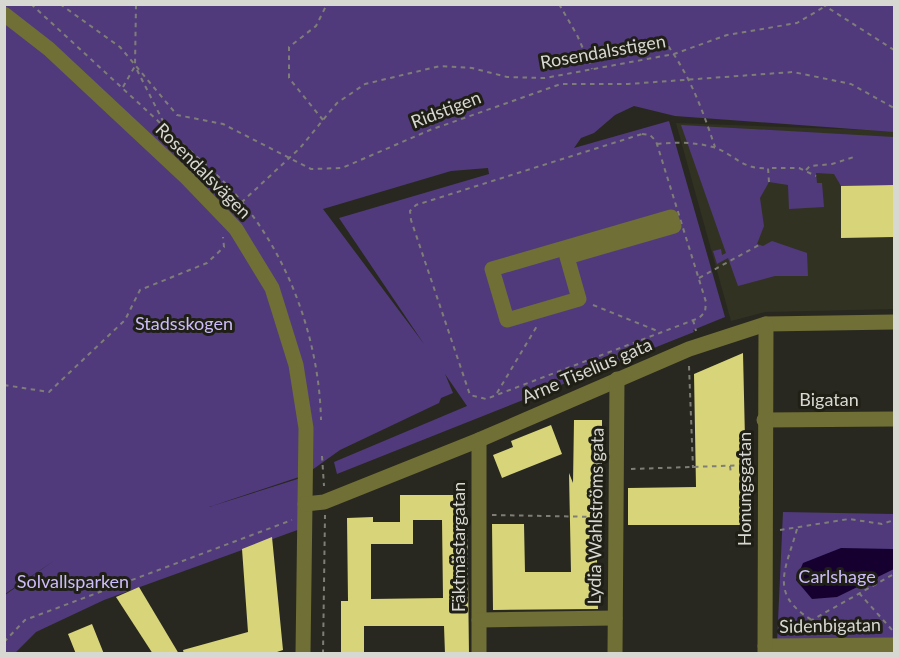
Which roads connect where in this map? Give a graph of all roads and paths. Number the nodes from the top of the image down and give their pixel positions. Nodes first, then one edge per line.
1 (31, 4) edge
2 (60, 4) edge
3 (136, 4) edge
4 (327, 4) edge
5 (559, 4) edge
6 (822, 4) edge
7 (827, 6) edge
8 (4, 14) edge
9 (663, 39) dead end
10 (894, 51) edge
11 (674, 54) junction
12 (135, 66) junction
13 (592, 69) junction
14 (690, 79) junction
15 (123, 87) junction
16 (894, 108) edge
17 (323, 120) junction
18 (167, 129) junction
19 (657, 144) dead end
20 (714, 147) junction
21 (290, 157) junction
22 (854, 157) dead end
23 (768, 168) junction
24 (806, 170) junction
25 (816, 176) dead end
26 (769, 182) dead end
27 (243, 201) junction
28 (230, 223) junction
29 (759, 245) dead end
30 (699, 278) dead end
31 (579, 299) junction
32 (548, 308) junction
33 (693, 320) dead end
34 (894, 322) edge
35 (766, 324) junction
36 (660, 332) dead end
37 (694, 344) junction
38 (617, 379) junction
39 (6, 385) edge
40 (4, 391) edge
41 (496, 395) dead end
42 (894, 419) edge
43 (764, 420) junction
44 (321, 422) dead end
45 (479, 440) junction
46 (322, 451) dead end
47 (746, 465) dead end
48 (730, 466) junction
49 (693, 468) junction
50 (616, 470) junction
51 (731, 474) dead end
52 (324, 502) junction
53 (305, 504) junction
54 (478, 515) junction
55 (616, 517) junction
56 (290, 520) dead end
57 (894, 520) edge
58 (797, 529) junction
59 (764, 530) junction
60 (894, 574) edge
61 (859, 593) junction
62 (615, 618) junction
63 (479, 620) junction
64 (812, 620) junction
65 (793, 630) dead end
66 (894, 633) edge
67 (4, 642) edge
68 (894, 645) edge
69 (765, 650) edge
70 (303, 654) edge
71 (323, 654) edge
72 (479, 654) edge
73 (615, 654) edge

1 - 15 path
2 - 12 path, Ridstigen
3 - 12 path
4 - 17 path
5 - 13 path
6 - 7 path
7 - 10 path
7 - 11 path, Rosendalsstigen
8 - 28 street, Rosendalsvägen
9 - 11 path
11 - 13 path, Rosendalsstigen
11 - 14 path
12 - 15 path
12 - 18 path
12 - 21 path, Ridstigen
13 - 17 path, Rosendalsstigen
14 - 16 path, Ridstigen
14 - 20 path
14 - 21 path, Ridstigen
15 - 18 path
17 - 21 path, Rosendalsstigen
18 - 27 path
19 - 20 path
20 - 23 path
21 - 27 path, Rosendalsstigen
22 - 24 path
23 - 24 path
23 - 26 path
24 - 25 path
27 - 28 path, Rosendalsstigen
27 - 44 path
28 - 39 path, Rosendalsstigen
28 - 53 street, Rosendalsvägen
29 - 30 path
31 - 32 street
31 - 32 street
31 - 36 path
32 - 41 path
33 - 37 path
34 - 35 street, Arne Tiselius gata
35 - 37 street, Arne Tiselius gata
35 - 43 street, Honungsgatan
37 - 38 street, Arne Tiselius gata
37 - 49 path
38 - 45 street, Arne Tiselius gata
38 - 50 street, Lydia Wahlströms gata
39 - 40 path
42 - 43 street, Bigatan
43 - 59 street, Honungsgatan
45 - 52 street, Arne Tiselius gata
45 - 54 street, Fäktmästargatan
46 - 52 path
47 - 48 path
48 - 49 path
48 - 51 path
49 - 50 path
50 - 55 street, Lydia Wahlströms gata
52 - 53 street, Arne Tiselius gata
52 - 71 path
53 - 70 street, Rosendalsvägen
54 - 55 path
54 - 63 street, Fäktmästargatan
55 - 62 street, Lydia Wahlströms gata
56 - 67 path
57 - 58 path
58 - 59 path
58 - 64 path
59 - 69 street, Honungsgatan
60 - 61 path
61 - 64 path
61 - 66 path
62 - 63 street
62 - 73 street, Lydia Wahlströms gata
63 - 72 street, Fäktmästargatan
64 - 65 path
68 - 69 street, Sidenbigatan

